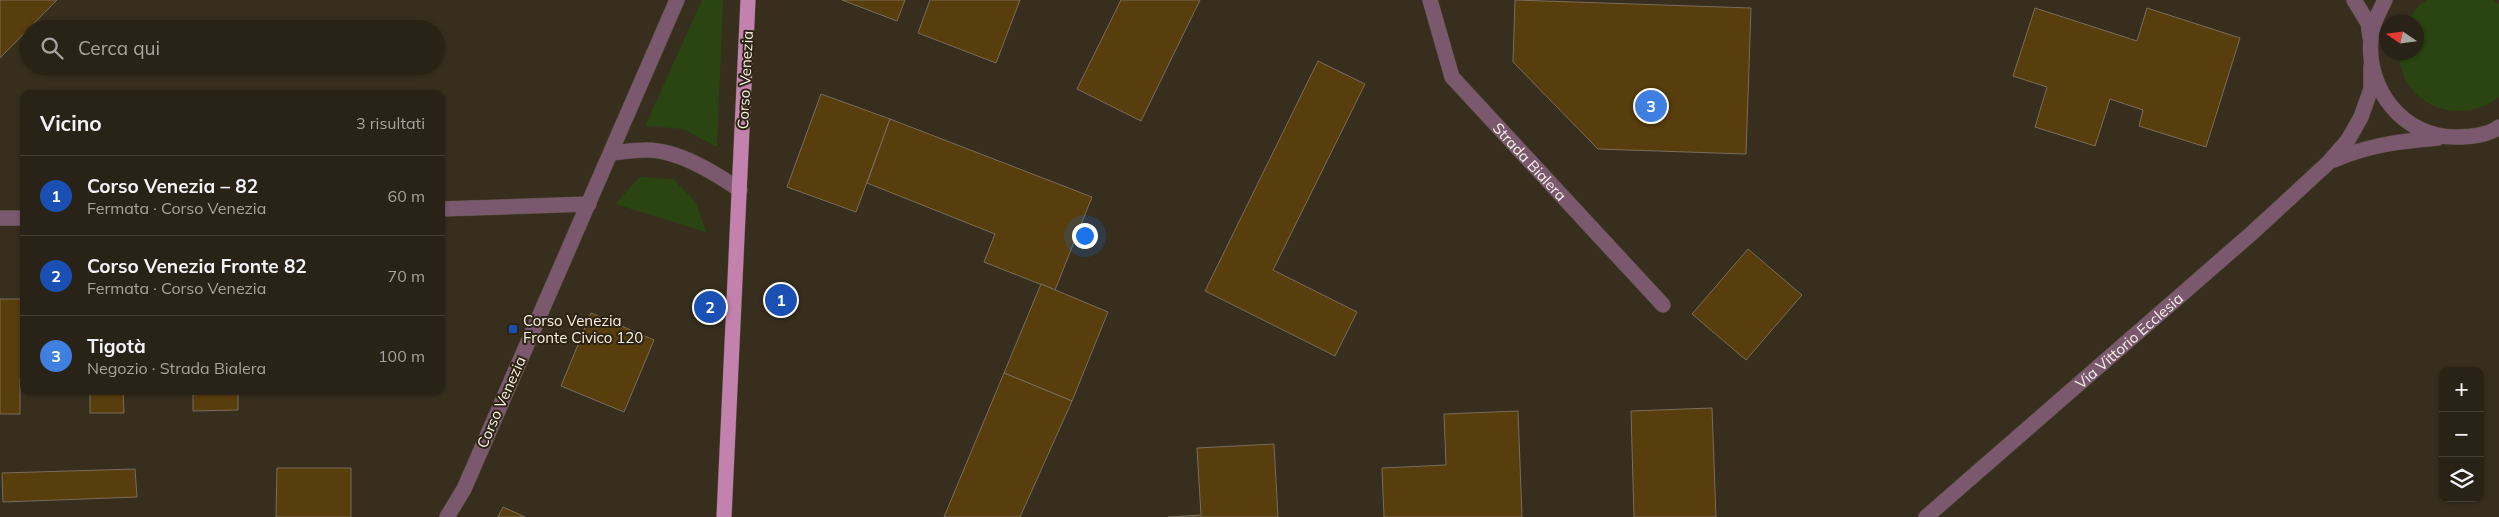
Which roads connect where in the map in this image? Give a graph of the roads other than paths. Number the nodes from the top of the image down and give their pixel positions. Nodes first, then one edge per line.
1 (677, 0) edge
2 (748, 0) edge
3 (1430, 0) edge
4 (2354, 0) edge
5 (2385, 0) edge
6 (2370, 38) junction
7 (2371, 66) junction
8 (2499, 127) edge
9 (2444, 137) junction
10 (611, 153) junction
11 (2328, 163) junction
12 (740, 190) junction
13 (589, 204) junction
14 (445, 209) edge
15 (0, 218) edge
16 (20, 218) edge
17 (1663, 305) dead end
18 (447, 517) edge
19 (724, 517) edge
20 (1926, 517) edge

1 - 10 street, Corso Venezia
2 - 12 main road, Corso Venezia
3 - 17 street, Strada Bialera
4 - 6 street
5 - 6 street
6 - 7 street, Via Vittorio Ecclesia
7 - 9 street
7 - 11 street, Via Vittorio Ecclesia
8 - 9 street, Via Vittorio Ecclesia
9 - 11 street, Via Vittorio Ecclesia
10 - 12 street
10 - 13 street, Corso Venezia
11 - 20 street, Via Vittorio Ecclesia
12 - 19 main road, Corso Venezia
13 - 14 street
13 - 18 street, Corso Venezia
15 - 16 street

